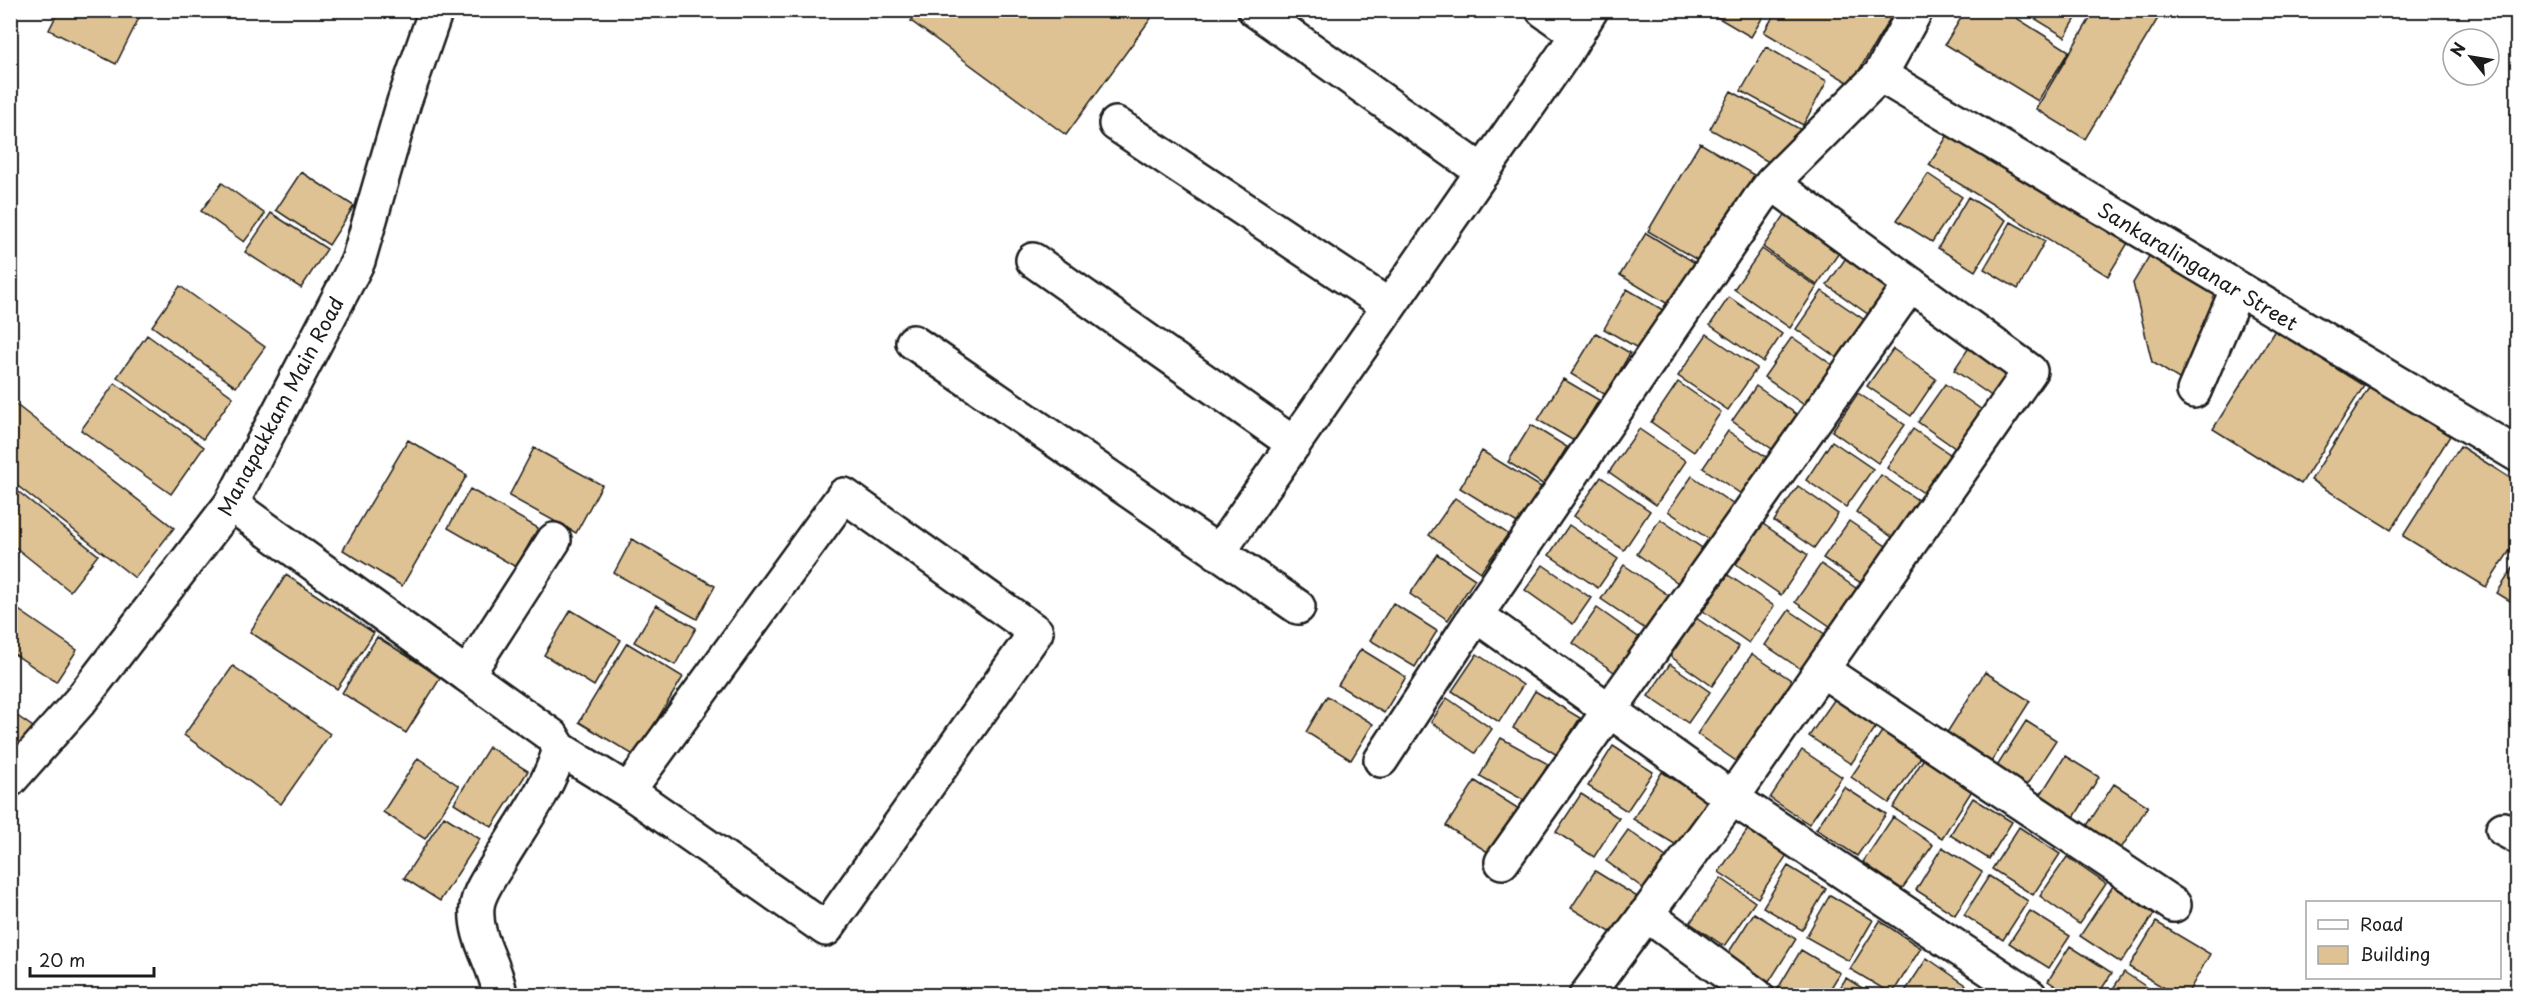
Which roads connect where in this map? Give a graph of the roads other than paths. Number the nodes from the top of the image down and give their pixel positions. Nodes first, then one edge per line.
1 (436, 10) edge
2 (1255, 10) edge
3 (1543, 10) edge
4 (1916, 10) edge
5 (1584, 22) edge
6 (1880, 75) junction
7 (1116, 124) dead end
8 (1483, 172) junction
9 (1772, 183) junction
10 (1033, 260) dead end
11 (1911, 284) junction
12 (2237, 290) junction
13 (1389, 306) junction
14 (913, 342) dead end
15 (2194, 391) dead end
16 (1294, 444) junction
17 (2517, 455) edge
18 (231, 504) junction
19 (554, 540) dead end
20 (1218, 553) junction
21 (1298, 607) dead end
22 (1476, 615) junction
23 (1822, 670) junction
24 (467, 675) junction
25 (1610, 711) junction
26 (560, 749) junction
27 (1381, 760) dead end
28 (10, 780) edge
29 (628, 791) junction
30 (1732, 798) junction
31 (1502, 862) dead end
32 (2174, 905) dead end
33 (1646, 914) junction
34 (500, 996) edge
35 (1586, 996) edge
36 (1757, 996) edge
37 (2030, 996) edge

1 - 18 street, Manapakkam Main Road
2 - 8 street
3 - 5 street
4 - 6 street
5 - 8 street
6 - 9 street
6 - 12 street, Sankaralinganar Street
7 - 13 street
8 - 13 street
9 - 11 street
9 - 22 street
10 - 16 street
11 - 23 street
11 - 25 street
12 - 15 street
12 - 17 street, Sankaralinganar Street
13 - 16 street
14 - 20 street
16 - 20 street
18 - 24 street
18 - 28 street, Manapakkam Main Road
19 - 24 street
20 - 21 street
22 - 25 street
22 - 27 street
23 - 30 street
23 - 32 street
24 - 26 street
25 - 30 street
25 - 31 street
26 - 29 street
26 - 34 street
29 - 29 street
30 - 33 street
30 - 37 street
33 - 35 street
33 - 36 street

